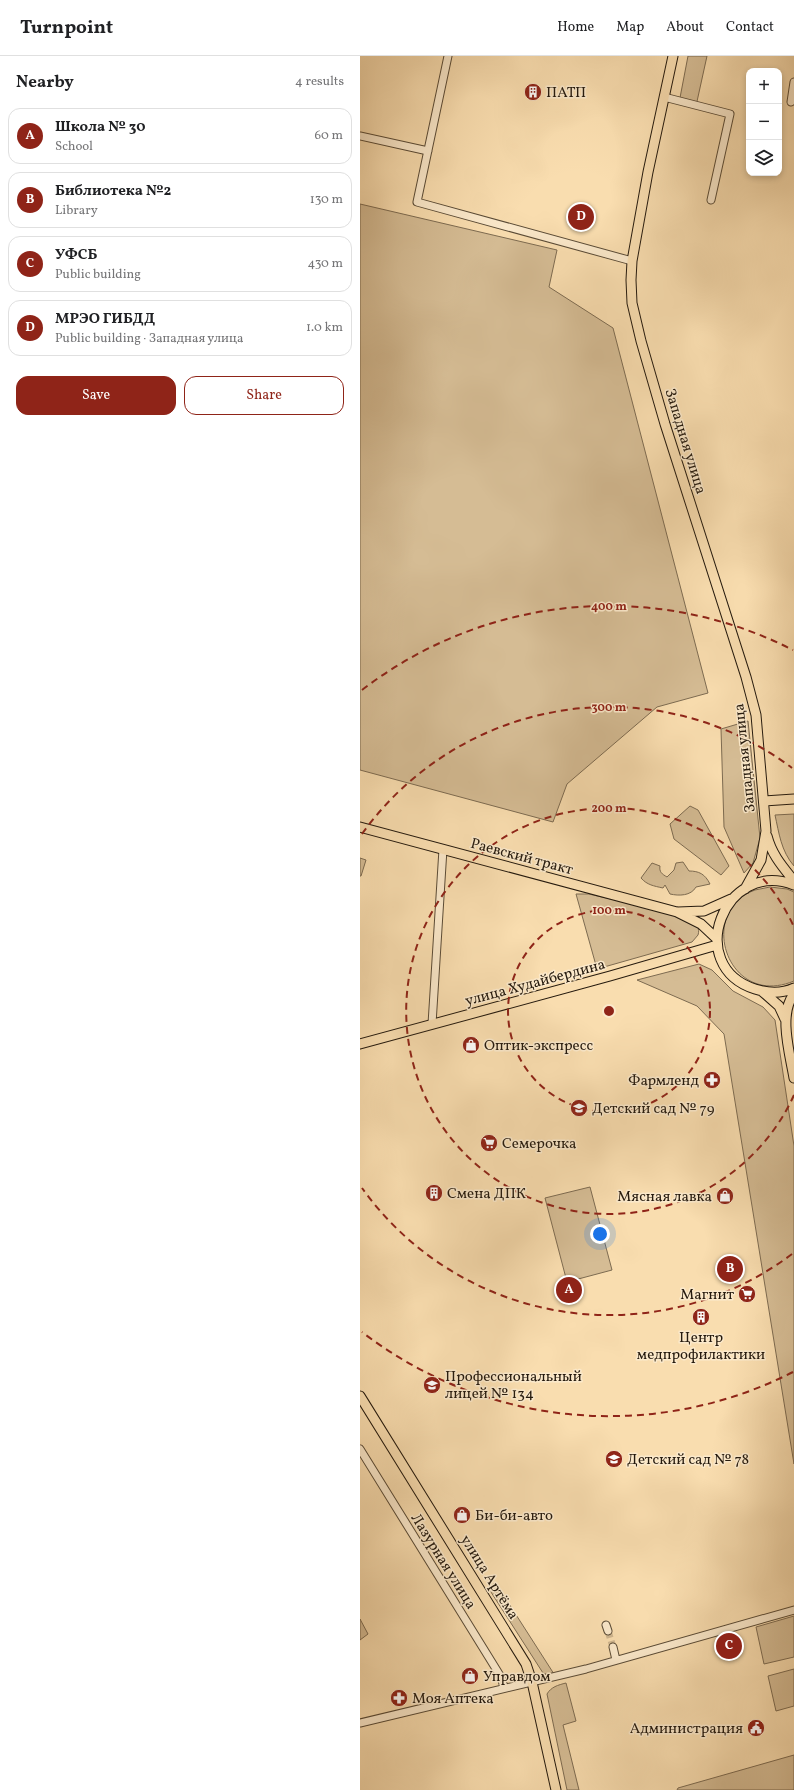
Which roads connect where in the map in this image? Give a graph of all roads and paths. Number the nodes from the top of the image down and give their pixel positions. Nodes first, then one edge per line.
1 (448, 56) edge
2 (673, 56) edge
3 (794, 82) edge
4 (664, 97) junction
5 (791, 102) dead end
6 (360, 136) edge
7 (428, 151) junction
8 (711, 200) dead end
9 (632, 261) junction
10 (794, 799) edge
11 (764, 801) junction
12 (360, 827) edge
13 (766, 831) junction
14 (443, 849) junction
15 (794, 881) edge
16 (794, 885) edge
17 (745, 889) junction
18 (734, 897) junction
19 (677, 912) junction
20 (717, 942) junction
21 (794, 988) edge
22 (763, 992) junction
23 (794, 994) edge
24 (785, 1018) junction
25 (432, 1024) junction
26 (360, 1044) edge
27 (794, 1078) edge
28 (360, 1396) edge
29 (360, 1449) edge
30 (794, 1610) edge
31 (613, 1647) tunnel mouth
32 (616, 1660) junction
33 (532, 1682) junction
34 (504, 1687) junction
35 (360, 1723) edge
36 (556, 1790) edge

1 - 7 street
2 - 4 main road, Западная улица
3 - 5 street
4 - 8 street
4 - 9 main road, Западная улица
6 - 7 street
7 - 9 street
9 - 11 main road, Западная улица
10 - 11 main road
11 - 13 main road, Западная улица
12 - 14 main road, Раевский тракт
13 - 15 main road, Западная улица
13 - 17 main road, Западная улица
14 - 19 main road, Раевский тракт
14 - 25 street
16 - 17 main road
17 - 18 main road
18 - 19 main road, Раевский тракт
18 - 20 main road
19 - 20 main road, Раевский тракт
20 - 22 main road
20 - 25 main road, улица Худайбердина
21 - 22 main road
22 - 24 main road
23 - 24 main road
24 - 27 main road
25 - 26 main road, улица Худайбердина
28 - 33 main road, улица Артёма
29 - 34 street, Лазурная улица
30 - 32 street
31 - 32 street
32 - 33 street
33 - 34 street
33 - 36 main road, улица Артёма
34 - 35 street

